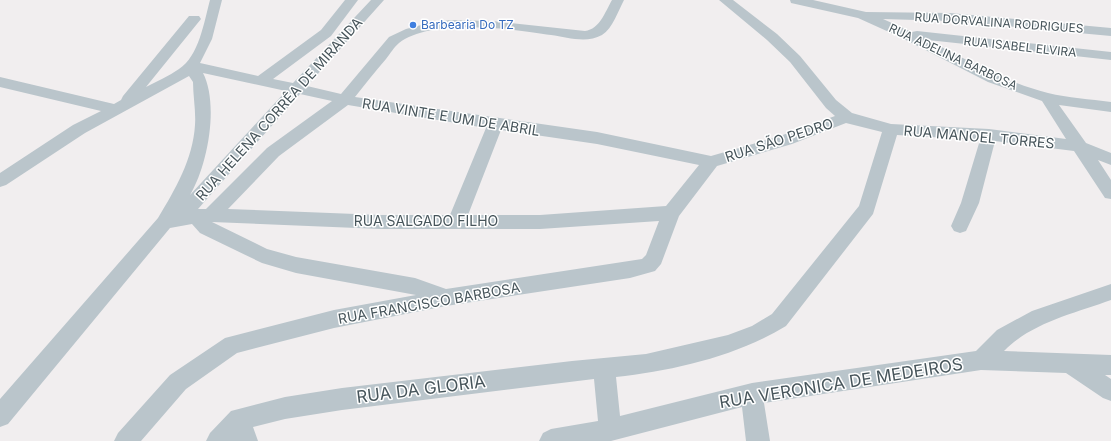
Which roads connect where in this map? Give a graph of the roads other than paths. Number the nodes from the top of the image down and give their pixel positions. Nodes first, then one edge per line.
1 (216, 0) edge
2 (352, 0) edge
3 (378, 0) edge
4 (393, 0) edge
5 (618, 0) edge
6 (725, 0) edge
7 (796, 0) edge
8 (862, 15) junction
9 (194, 19) dead end
10 (350, 31) junction
11 (1111, 32) edge
12 (905, 34) junction
13 (1111, 56) edge
14 (192, 66) junction
15 (261, 81) junction
16 (0, 82) edge
17 (297, 88) junction
18 (1047, 98) junction
19 (344, 100) junction
20 (1111, 106) edge
21 (119, 108) junction
22 (846, 117) junction
23 (495, 124) junction
24 (891, 129) junction
25 (989, 135) junction
26 (1078, 146) junction
27 (1111, 158) edge
28 (711, 162) junction
29 (0, 181) edge
30 (1111, 193) edge
31 (671, 213) junction
32 (188, 218) junction
33 (456, 222) junction
34 (960, 226) dead end
35 (1111, 292) edge
36 (446, 298) junction
37 (981, 360) junction
38 (1068, 363) junction
39 (1111, 365) edge
40 (604, 368) junction
41 (1111, 391) edge
42 (752, 394) junction
43 (0, 416) edge
44 (239, 419) junction
45 (610, 430) junction
46 (126, 441) edge
47 (218, 441) edge
48 (246, 441) edge
49 (551, 441) edge
50 (758, 441) edge

1 - 14 street
2 - 15 street
3 - 10 street, RUA HELENA CORRÊA DE MIRANDA
4 - 10 street
5 - 19 street
6 - 22 street, RUA SÃO PEDRO
7 - 8 street, RUA ADELINA BARBOSA
8 - 11 street, RUA DORVALINA RODRIGUES
8 - 12 street, RUA ADELINA BARBOSA
9 - 21 street
10 - 17 street, RUA HELENA CORRÊA DE MIRANDA
12 - 13 street, RUA ISABEL ELVIRA
12 - 18 street, RUA ADELINA BARBOSA
14 - 15 street, RUA VINTE E UM DE ABRIL
14 - 21 street
14 - 32 street
15 - 17 street, RUA VINTE E UM DE ABRIL
16 - 21 street
17 - 19 street, RUA VINTE E UM DE ABRIL
17 - 32 street, RUA HELENA CORRÊA DE MIRANDA
18 - 20 street, RUA ADELINA BARBOSA
18 - 26 street
19 - 23 street, RUA VINTE E UM DE ABRIL
19 - 32 street
21 - 29 street
22 - 24 street, RUA MANOEL TORRES
22 - 28 street, RUA SÃO PEDRO
23 - 28 street, RUA VINTE E UM DE ABRIL
23 - 33 street
24 - 25 street, RUA MANOEL TORRES
24 - 40 street, RUA DA GLORIA
25 - 26 street, RUA MANOEL TORRES
25 - 34 street
26 - 27 street, RUA MANOEL TORRES
26 - 30 street
28 - 31 street, RUA FRANCISCO BARBOSA
31 - 33 street, RUA SALGADO FILHO
31 - 36 street, RUA FRANCISCO BARBOSA
32 - 33 street, RUA SALGADO FILHO
32 - 36 street
32 - 43 street, RUA HELENA CORRÊA DE MIRANDA
35 - 37 street
36 - 46 street, RUA FRANCISCO BARBOSA
37 - 38 street, RUA VERONICA DE MEDEIROS
37 - 42 street, RUA VERONICA DE MEDEIROS
38 - 39 street, RUA VERONICA DE MEDEIROS
38 - 41 street
40 - 44 street, RUA DA GLORIA
40 - 45 street
42 - 45 street, RUA VERONICA DE MEDEIROS
42 - 50 street
44 - 47 street
44 - 48 street
45 - 49 street, RUA VERONICA DE MEDEIROS

